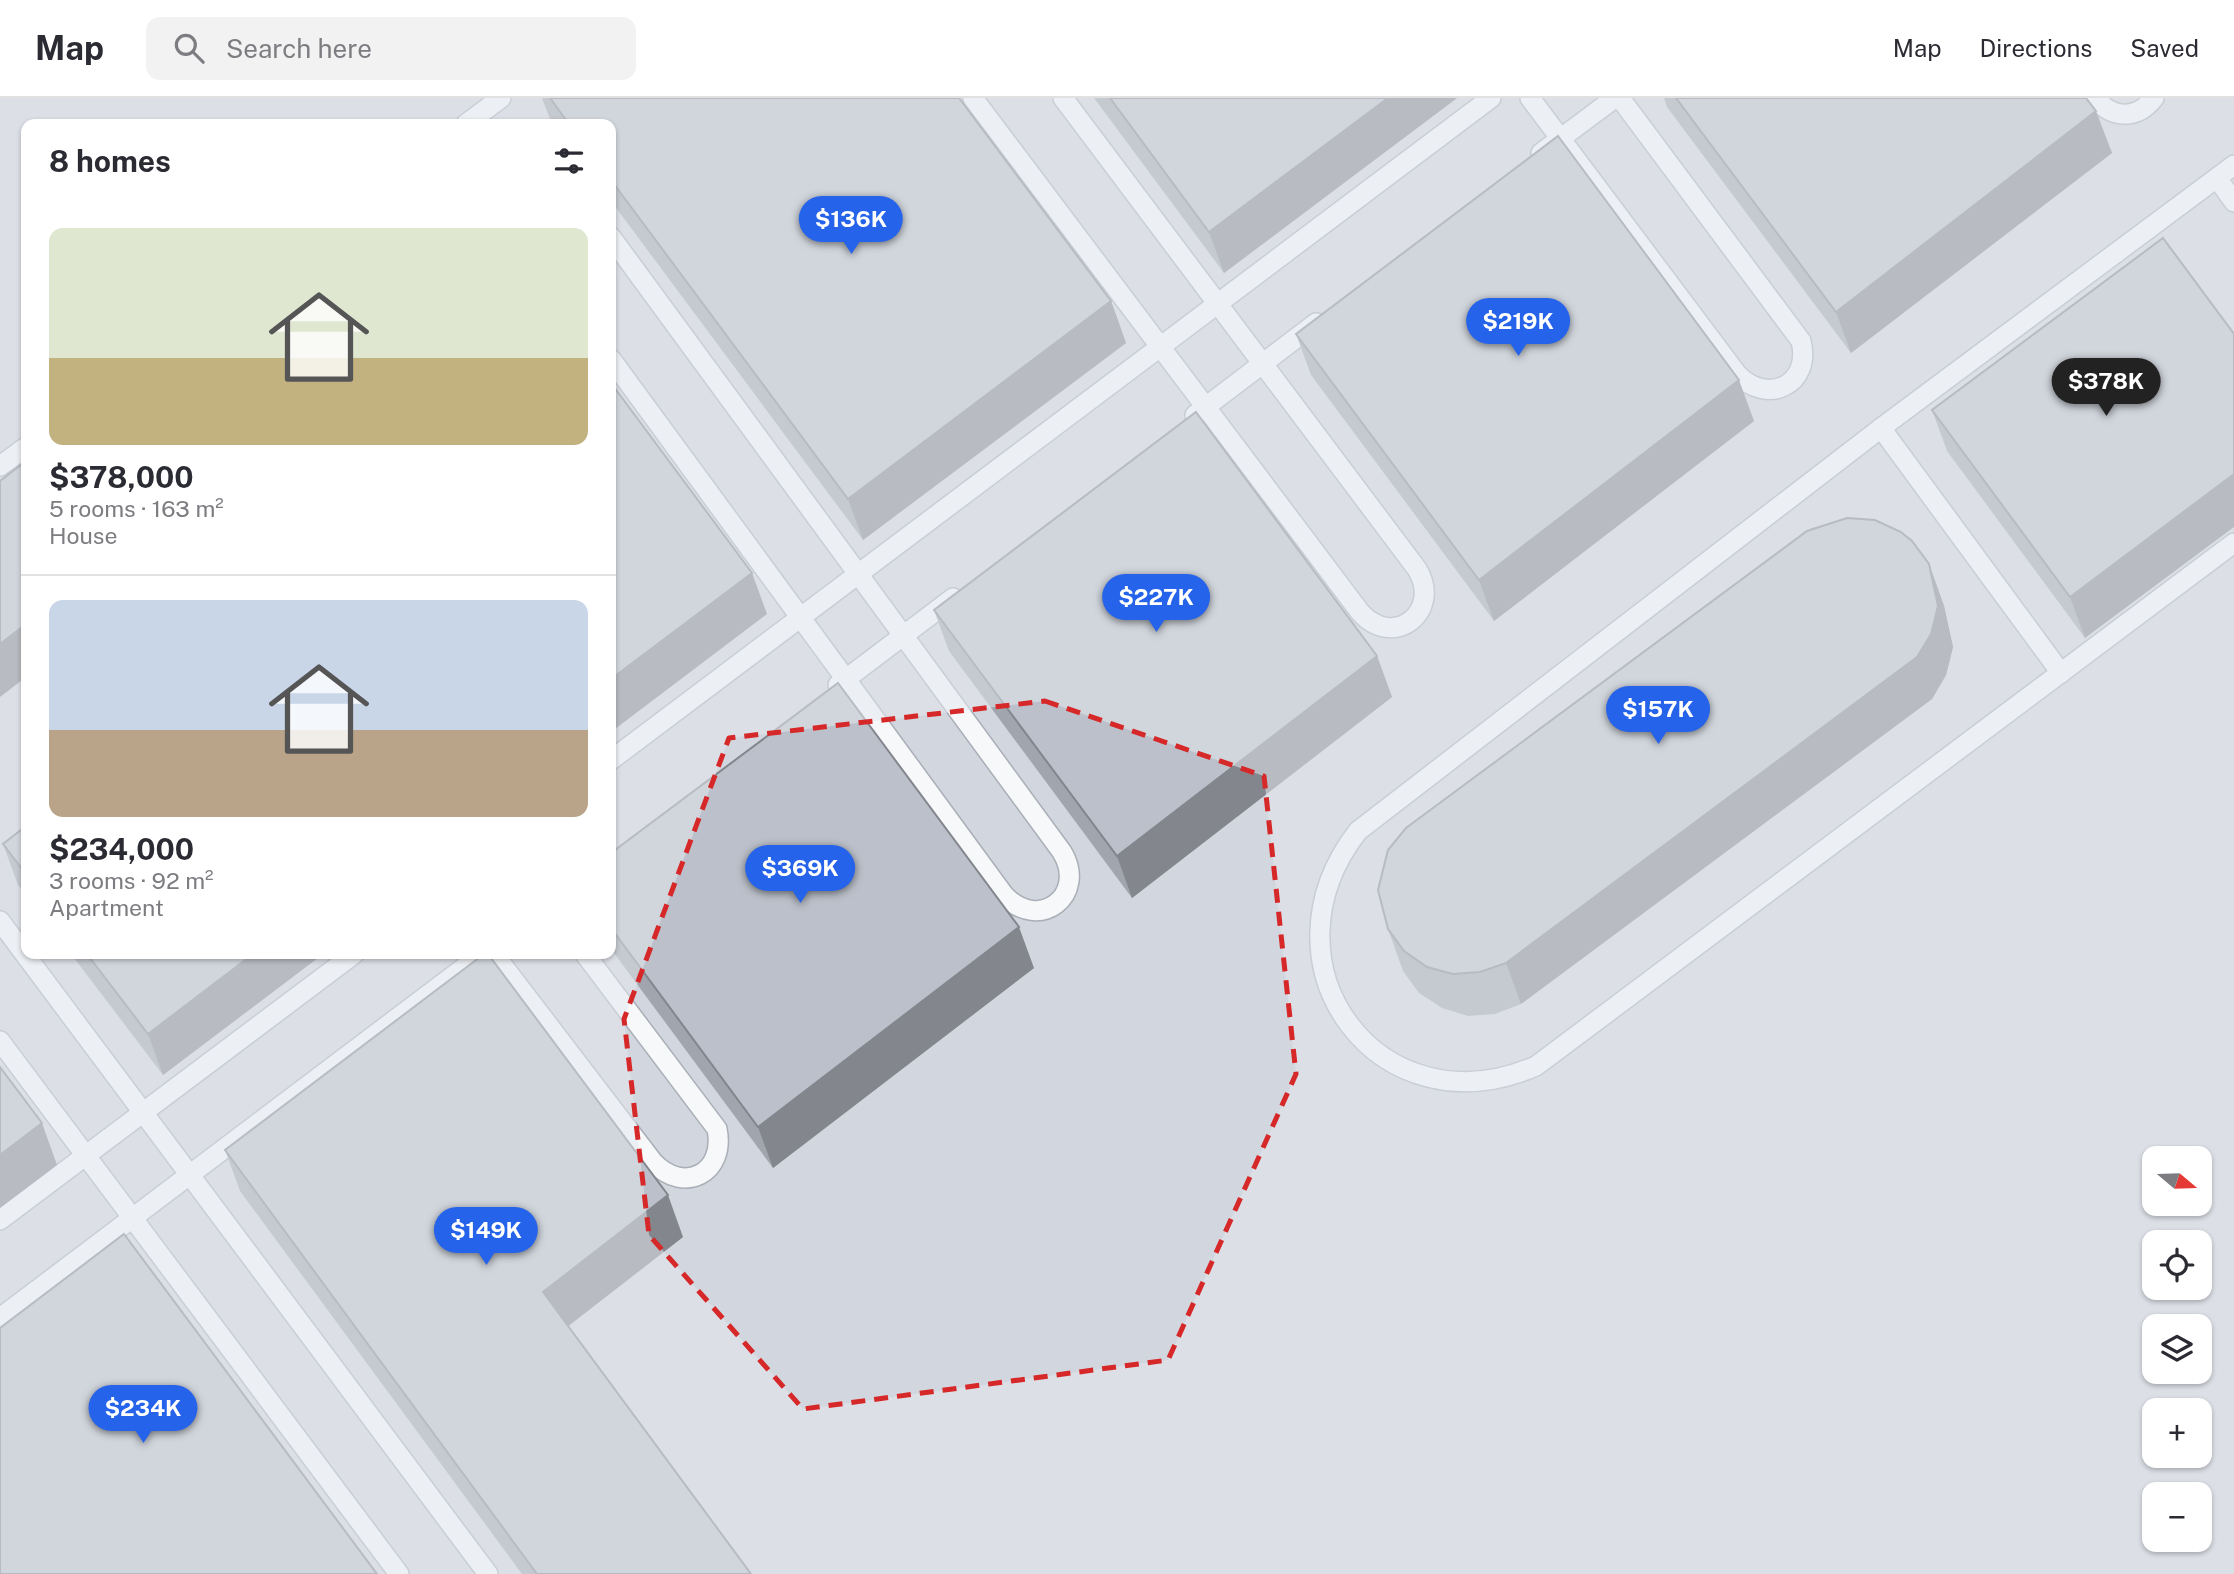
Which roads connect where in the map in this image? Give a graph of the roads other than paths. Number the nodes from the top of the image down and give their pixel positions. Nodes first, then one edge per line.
1 (502, 98) edge
2 (973, 98) edge
3 (1063, 98) edge
4 (1491, 98) edge
5 (1530, 98) edge
6 (1615, 98) edge
7 (1620, 98) edge
8 (2095, 98) edge
9 (2154, 98) edge
10 (473, 119) edge
11 (1561, 139) junction
12 (1528, 164) edge
13 (2234, 166) edge
14 (2217, 178) junction
15 (2234, 202) edge
16 (616, 244) edge
17 (1218, 304) junction
18 (1329, 314) edge
19 (1160, 346) junction
20 (1263, 364) junction
21 (616, 366) edge
22 (1205, 407) junction
23 (1184, 424) edge
24 (1881, 428) junction
25 (21, 451) edge
26 (0, 466) edge
27 (2234, 543) edge
28 (858, 574) junction
29 (968, 587) edge
30 (800, 617) junction
31 (904, 636) junction
32 (2061, 673) junction
33 (846, 679) junction
34 (824, 695) edge
35 (616, 756) edge
36 (0, 921) edge
37 (21, 949) edge
38 (28, 959) edge
39 (347, 959) edge
40 (475, 959) edge
41 (498, 959) edge
42 (589, 959) edge
43 (0, 1041) edge
44 (143, 1112) junction
45 (86, 1155) junction
46 (190, 1175) junction
47 (132, 1218) junction
48 (0, 1220) edge
49 (0, 1318) edge
50 (399, 1574) edge
51 (488, 1574) edge

1 - 10 lane
2 - 19 lane
3 - 17 lane
4 - 17 lane
5 - 11 lane
6 - 11 lane
7 - 11 lane
8 - 9 lane
11 - 12 lane
13 - 14 lane
14 - 15 lane
14 - 24 lane
16 - 28 lane
17 - 19 lane
17 - 20 lane
18 - 20 lane
19 - 22 lane
19 - 28 lane
20 - 22 lane
20 - 22 lane
21 - 30 lane
22 - 23 lane
24 - 32 lane
24 - 32 lane
25 - 26 lane
27 - 32 lane
28 - 30 lane
28 - 31 lane
29 - 31 lane
30 - 33 lane
30 - 35 lane
31 - 33 lane
31 - 33 lane
33 - 34 lane
36 - 37 lane
38 - 44 lane
39 - 44 lane
40 - 46 lane
41 - 42 lane
43 - 45 lane
44 - 45 lane
44 - 46 lane
45 - 47 lane
45 - 48 lane
46 - 47 lane
46 - 51 lane
47 - 49 lane
47 - 50 lane

